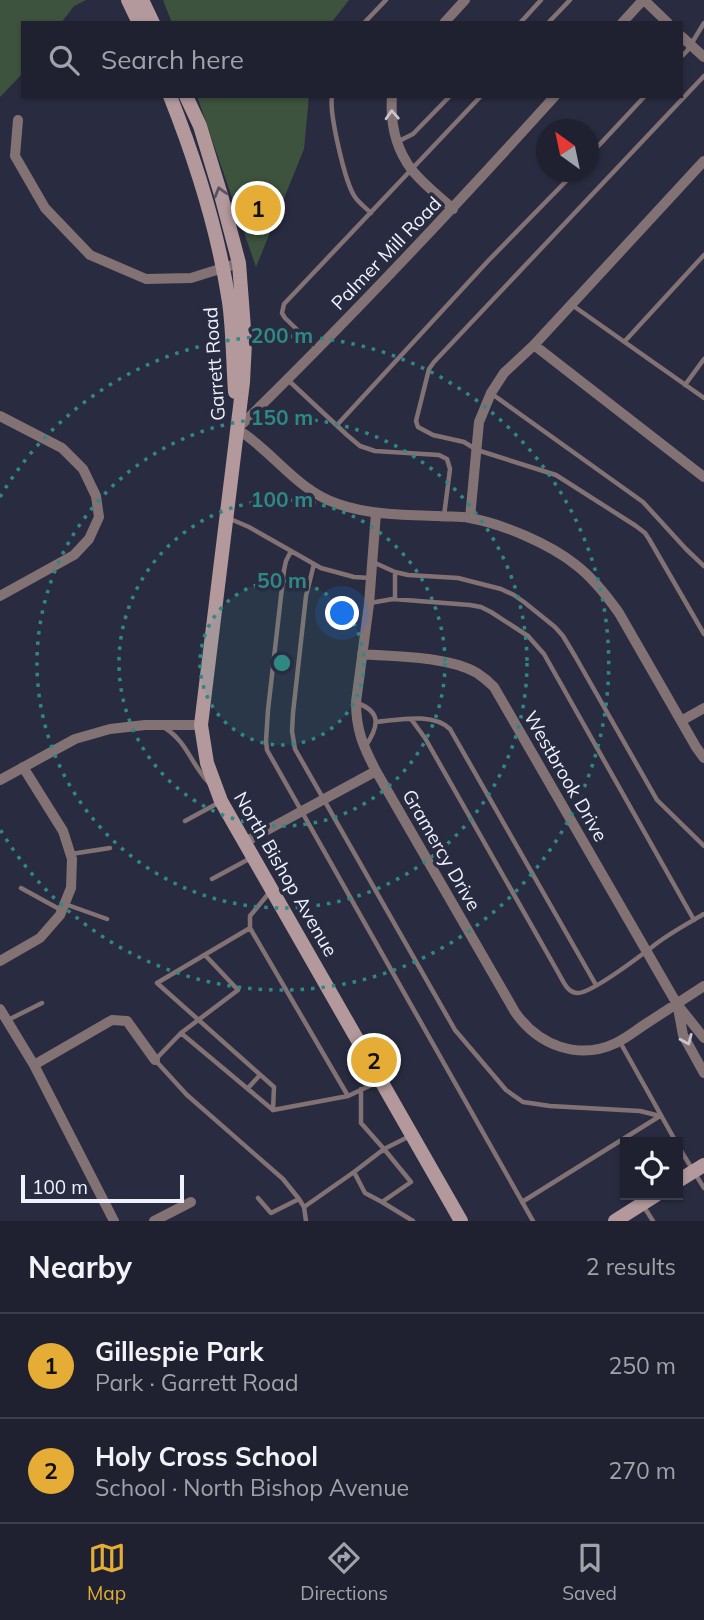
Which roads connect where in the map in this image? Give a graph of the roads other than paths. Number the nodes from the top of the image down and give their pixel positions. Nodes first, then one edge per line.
1 (128, 0) edge
2 (142, 0) edge
3 (386, 0) edge
4 (465, 0) edge
5 (541, 0) edge
6 (570, 0) edge
7 (643, 0) edge
8 (138, 21) edge
9 (152, 21) edge
10 (367, 21) edge
11 (446, 21) edge
12 (522, 21) edge
13 (550, 21) edge
14 (624, 21) edge
15 (666, 21) edge
16 (704, 23) edge
17 (683, 38) edge
18 (690, 44) junction
19 (683, 55) edge
20 (704, 57) edge
21 (704, 76) edge
22 (171, 98) edge
23 (187, 98) edge
24 (332, 98) edge
25 (392, 98) edge
26 (448, 98) edge
27 (479, 98) edge
28 (553, 98) edge
29 (643, 98) edge
30 (18, 120) dead end
31 (397, 142) junction
32 (599, 146) edge
33 (704, 162) edge
34 (412, 170) junction
35 (565, 182) edge
36 (453, 209) junction
37 (371, 212) junction
38 (704, 255) edge
39 (239, 264) junction
40 (223, 269) junction
41 (572, 304) junction
42 (625, 341) junction
43 (534, 345) junction
44 (317, 349) junction
45 (704, 359) edge
46 (288, 379) junction
47 (685, 384) junction
48 (491, 393) junction
49 (704, 398) edge
50 (0, 416) edge
51 (337, 425) junction
52 (237, 429) junction
53 (476, 449) junction
54 (703, 475) edge
55 (376, 513) junction
56 (227, 517) junction
57 (444, 517) junction
58 (470, 518) junction
59 (291, 551) junction
60 (372, 561) junction
61 (314, 564) junction
62 (704, 566) edge
63 (395, 572) junction
64 (371, 579) junction
65 (0, 596) edge
66 (395, 599) junction
67 (369, 604) junction
68 (704, 634) edge
69 (362, 654) junction
70 (356, 702) junction
71 (704, 708) edge
72 (411, 719) junction
73 (681, 721) junction
74 (376, 722) junction
75 (162, 725) junction
76 (201, 725) junction
77 (364, 748) junction
78 (704, 758) edge
79 (23, 767) junction
80 (376, 771) junction
81 (0, 780) edge
82 (219, 796) junction
83 (324, 799) junction
84 (302, 811) junction
85 (185, 821) dead end
86 (245, 842) junction
87 (704, 846) edge
88 (110, 848) dead end
89 (70, 854) junction
90 (253, 857) junction
91 (212, 879) dead end
92 (21, 888) dead end
93 (272, 889) junction
94 (63, 907) junction
95 (704, 914) edge
96 (107, 919) dead end
97 (694, 920) junction
98 (250, 928) junction
99 (647, 952) junction
100 (205, 955) junction
101 (0, 961) edge
102 (596, 985) junction
103 (704, 986) edge
104 (42, 1003) dead end
105 (677, 1004) junction
106 (0, 1009) edge
107 (200, 1019) junction
108 (7, 1021) junction
109 (181, 1033) junction
110 (704, 1038) edge
111 (619, 1041) junction
112 (155, 1060) junction
113 (34, 1065) junction
114 (704, 1073) edge
115 (260, 1075) junction
116 (381, 1080) junction
117 (248, 1088) junction
118 (361, 1089) junction
119 (348, 1096) junction
120 (273, 1110) junction
121 (660, 1116) junction
122 (412, 1135) junction
123 (673, 1137) edge
124 (384, 1149) junction
125 (683, 1151) edge
126 (699, 1168) edge
127 (354, 1172) junction
128 (683, 1178) edge
129 (704, 1188) edge
130 (258, 1198) dead end
131 (299, 1199) junction
132 (648, 1200) edge
133 (191, 1202) dead end
134 (382, 1202) junction
135 (523, 1202) junction
136 (642, 1204) junction
137 (304, 1207) junction
138 (114, 1221) edge
139 (154, 1221) edge
140 (306, 1221) edge
141 (413, 1221) edge
142 (461, 1221) edge
143 (533, 1221) edge
144 (615, 1221) edge
145 (653, 1221) edge

1 - 8 main road
2 - 9 main road
3 - 10 lane
4 - 11 street
5 - 12 lane
6 - 13 lane
7 - 14 street
7 - 15 street
16 - 18 lane
17 - 18 street
18 - 19 lane
18 - 20 street
21 - 53 lane
22 - 40 main road, Garrett Road
39 -> 23 main road, Garrett Road
24 - 37 lane
31 -> 25 street
26 - 31 lane
27 - 34 lane
28 - 36 street, Palmer Mill Road
29 - 32 lane
30 - 40 street
31 - 34 street
33 - 41 street
34 - 36 street
34 - 37 lane
35 - 51 lane
36 - 44 street, Palmer Mill Road
37 - 44 lane
38 - 42 lane
39 - 40 street
39 - 52 main road, Garrett Road
40 - 52 main road, Garrett Road
41 - 42 lane
41 - 43 street
42 - 47 lane
43 - 48 street
43 - 54 street
44 - 46 street, Palmer Mill Road
45 - 47 lane
46 - 51 lane
46 - 52 street, Palmer Mill Road
47 - 49 lane
48 - 53 street
48 - 62 lane
50 - 65 street
51 - 57 lane
52 - 55 street
52 - 56 main road, North Bishop Avenue
53 - 58 street
53 - 68 lane
55 - 57 street
55 - 60 street, Gramercy Drive
56 - 59 lane
56 - 76 main road, North Bishop Avenue
57 - 58 street
58 - 73 street
59 - 61 lane
59 - 84 lane
60 - 63 lane
60 - 64 street, Gramercy Drive
61 - 64 lane
61 - 83 lane
63 - 66 lane
63 - 87 lane
64 - 67 street, Gramercy Drive
66 - 67 lane
66 - 97 lane
67 - 69 street, Gramercy Drive
69 - 70 street, Gramercy Drive
69 - 99 street, Westbrook Drive
70 - 74 lane
70 - 77 street, Gramercy Drive
71 - 73 street
72 - 74 lane
72 - 102 lane
72 - 102 lane
73 - 78 street
74 - 77 lane
75 - 76 street
75 - 79 street
75 - 82 lane
76 - 82 main road, North Bishop Avenue
77 - 80 street, Gramercy Drive
79 - 81 street
79 - 89 street
80 - 83 street
80 - 111 street, Gramercy Drive
82 - 85 lane
82 - 86 main road, North Bishop Avenue
83 - 84 street
83 - 121 lane
84 - 86 street
84 - 135 lane
86 - 90 main road, North Bishop Avenue
88 - 89 lane
89 - 94 street
90 - 91 lane
90 - 93 main road, North Bishop Avenue
92 - 94 lane
93 - 98 lane
93 - 116 main road, North Bishop Avenue
94 - 96 lane
94 - 101 street
95 - 97 lane
97 - 99 lane
98 - 100 lane
98 - 119 lane
99 - 102 lane
99 - 105 street, Westbrook Drive
100 - 107 lane
100 - 107 lane
103 - 105 street, Gramercy Drive
104 - 108 lane
105 - 110 street, Westbrook Drive
105 - 111 street, Gramercy Drive
105 -> 114 street, Westbrook Drive
106 - 108 street
107 - 109 lane
107 - 115 lane
108 - 113 street
109 - 112 lane
109 - 117 lane
111 - 121 lane
112 - 113 street
112 - 131 lane
113 - 138 street
115 - 117 lane
115 - 120 lane
116 - 118 lane
116 - 122 main road, North Bishop Avenue
117 - 120 lane
118 - 119 lane
118 - 124 lane
119 - 120 lane
121 - 123 lane
121 - 135 lane
122 - 124 lane
122 - 142 main road, North Bishop Avenue
124 - 127 lane
124 - 134 lane
125 - 126 lane
126 - 128 main road
126 - 129 lane
127 - 134 lane
127 - 137 lane
130 - 131 lane
131 - 137 lane
132 - 136 main road
133 - 139 street
134 - 141 lane
135 - 143 lane
136 - 144 main road
136 - 145 lane
137 - 140 lane

